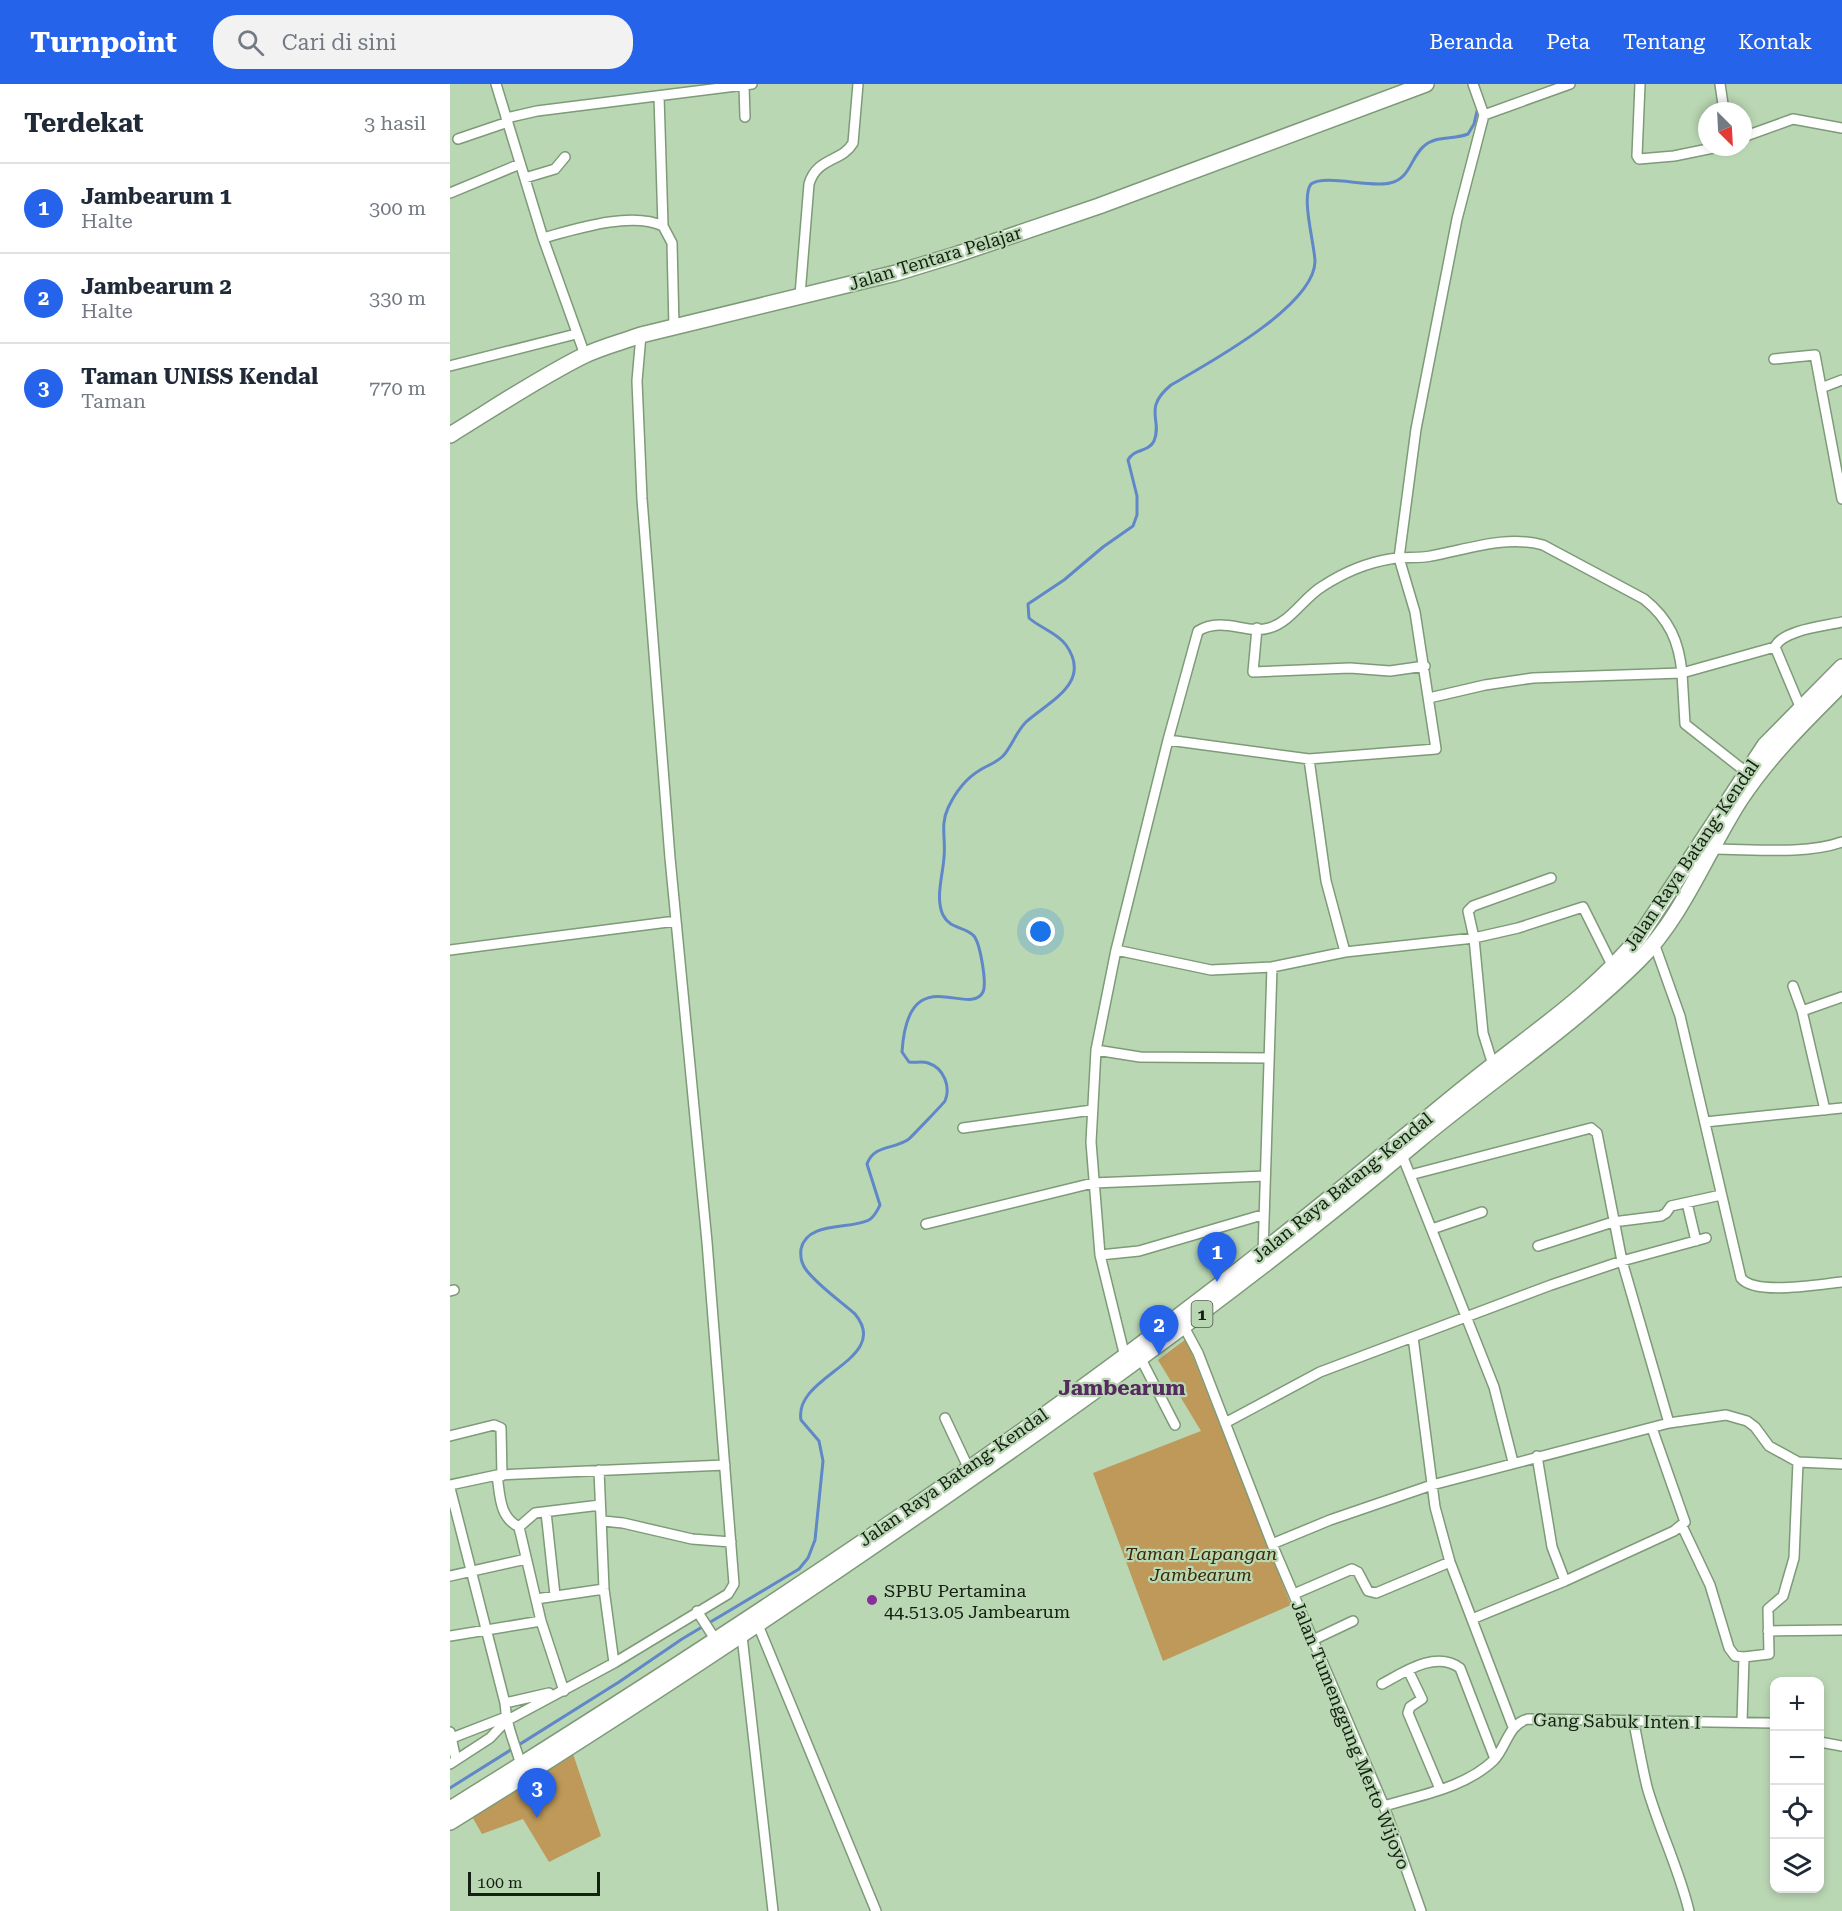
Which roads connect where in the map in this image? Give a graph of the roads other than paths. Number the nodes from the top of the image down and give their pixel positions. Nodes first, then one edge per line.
1 (497, 84) edge
2 (858, 84) edge
3 (1426, 84) edge
4 (1473, 84) edge
5 (1570, 84) edge
6 (1640, 84) edge
7 (1720, 84) edge
8 (748, 85) edge
9 (659, 96) junction
10 (1723, 102) edge
11 (1482, 113) junction
12 (745, 117) dead end
13 (507, 120) junction
14 (1842, 128) edge
15 (1752, 134) edge
16 (458, 139) dead end
17 (1698, 152) edge
18 (565, 157) dead end
19 (520, 164) junction
20 (525, 178) junction
21 (450, 193) edge
22 (663, 226) junction
23 (543, 238) junction
24 (800, 295) junction
25 (674, 327) junction
26 (576, 334) junction
27 (641, 335) junction
28 (585, 355) junction
29 (1774, 359) dead end
30 (450, 366) edge
31 (1842, 380) edge
32 (1821, 388) junction
33 (450, 435) edge
34 (1838, 454) edge
35 (1842, 499) edge
36 (1399, 558) junction
37 (1842, 622) edge
38 (1257, 628) junction
39 (1776, 647) junction
40 (1425, 666) junction
41 (1842, 667) edge
42 (1682, 673) junction
43 (1842, 684) edge
44 (1429, 698) junction
45 (1800, 709) junction
46 (1168, 740) junction
47 (1310, 759) junction
48 (1746, 772) junction
49 (1842, 842) edge
50 (1713, 849) junction
51 (1551, 878) dead end
52 (676, 921) junction
53 (1474, 938) junction
54 (1654, 943) junction
55 (1116, 950) junction
56 (450, 951) edge
57 (1345, 952) junction
58 (1272, 967) junction
59 (1613, 967) junction
60 (1793, 986) dead end
61 (1842, 997) edge
62 (1802, 1011) junction
63 (1096, 1050) junction
64 (1269, 1058) junction
65 (1493, 1065) junction
66 (1842, 1108) edge
67 (1092, 1110) junction
68 (1824, 1110) junction
69 (1705, 1122) junction
70 (963, 1128) dead end
71 (1402, 1155) junction
72 (1373, 1171) junction
73 (1410, 1175) junction
74 (1264, 1176) junction
75 (1093, 1184) junction
76 (1721, 1195) junction
77 (1687, 1203) junction
78 (1482, 1212) dead end
79 (1262, 1215) junction
80 (1613, 1222) junction
81 (926, 1224) dead end
82 (1432, 1228) junction
83 (1538, 1246) dead end
84 (1263, 1253) junction
85 (1100, 1255) junction
86 (1622, 1261) junction
87 (1842, 1282) edge
88 (1465, 1318) junction
89 (1184, 1327) junction
90 (1413, 1337) junction
91 (1125, 1357) junction
92 (1141, 1359) junction
93 (945, 1418) dead end
94 (1225, 1423) junction
95 (1669, 1423) junction
96 (1175, 1425) dead end
97 (1652, 1428) junction
98 (450, 1436) edge
99 (1537, 1456) junction
100 (1513, 1462) junction
101 (1798, 1462) junction
102 (1842, 1464) edge
103 (725, 1465) junction
104 (968, 1467) junction
105 (599, 1470) junction
106 (500, 1476) junction
107 (1432, 1485) junction
108 (450, 1486) edge
109 (600, 1505) junction
110 (546, 1512) junction
111 (603, 1521) junction
112 (1682, 1526) junction
113 (519, 1527) junction
114 (731, 1542) junction
115 (1272, 1544) junction
116 (526, 1559) junction
117 (1450, 1562) junction
118 (471, 1571) junction
119 (450, 1576) edge
120 (1565, 1581) junction
121 (604, 1589) junction
122 (1294, 1594) junction
123 (555, 1595) junction
124 (536, 1599) junction
125 (698, 1613) junction
126 (1472, 1619) junction
127 (542, 1621) junction
128 (1353, 1621) dead end
129 (758, 1625) junction
130 (1842, 1630) edge
131 (487, 1631) junction
132 (1768, 1631) junction
133 (712, 1634) junction
134 (450, 1636) edge
135 (742, 1636) junction
136 (1315, 1639) junction
137 (1744, 1657) junction
138 (614, 1663) junction
139 (1408, 1670) junction
140 (1382, 1683) dead end
141 (561, 1690) junction
142 (505, 1703) junction
143 (506, 1719) junction
144 (1742, 1722) junction
145 (1634, 1723) junction
146 (1770, 1723) edge
147 (1513, 1727) junction
148 (451, 1735) edge
149 (1824, 1743) edge
150 (1842, 1746) edge
151 (1495, 1759) junction
152 (453, 1762) edge
153 (521, 1765) junction
154 (1440, 1789) junction
155 (1383, 1806) junction
156 (450, 1809) edge
157 (450, 1822) edge
158 (773, 1911) edge
159 (876, 1911) edge
160 (1421, 1911) edge
161 (1689, 1911) edge

1 - 13 street
2 - 24 street
3 - 24 highway, Jalan Tentara Pelajar
4 - 11 street
5 - 11 street
6 - 17 street
7 - 10 street
8 - 9 street
8 - 12 street
9 - 13 street
9 - 22 street
11 - 36 street
13 - 16 street
13 - 19 street
14 - 15 street
18 - 20 street
19 - 20 street
19 - 21 street
20 - 23 street
22 - 23 street
22 - 25 street
23 - 26 street
24 - 25 highway, Jalan Tentara Pelajar
25 - 27 highway, Jalan Tentara Pelajar
26 - 28 street
26 - 30 street
27 - 28 highway, Jalan Tentara Pelajar
27 - 52 street
28 - 33 highway, Jalan Tentara Pelajar
29 - 32 street
31 - 32 street
32 - 34 street
34 - 35 street
36 - 38 street
36 - 40 street
36 - 42 street
37 - 39 street
38 - 40 street
38 - 46 street
39 - 42 street
39 - 45 street
40 - 44 street
41 - 45 highway, Jalan Raya Batang-Kendal / 1
42 - 44 street
42 - 48 street
43 - 50 highway, Jalan Raya Batang-Kendal / 1
44 - 47 street
45 - 48 highway, Jalan Raya Batang-Kendal / 1
46 - 47 street
46 - 55 street
47 - 57 street
48 - 59 highway, Jalan Raya Batang-Kendal / 1
49 - 50 street
50 - 54 highway, Jalan Raya Batang-Kendal / 1
51 - 53 street
52 - 56 street
52 - 103 street
53 - 57 street
53 - 59 street
53 - 65 street
54 - 69 street
54 - 71 highway, Jalan Raya Batang-Kendal / 1
55 - 58 street
55 - 63 street
57 - 58 street
58 - 64 street
59 - 65 highway, Jalan Raya Batang-Kendal / 1
60 - 62 street
61 - 62 street
62 - 68 street
63 - 64 street
63 - 67 street
64 - 74 street
65 - 72 highway, Jalan Raya Batang-Kendal / 1
66 - 68 street
67 - 70 street
67 - 75 street
68 - 69 street
69 - 76 street
71 - 72 highway, Jalan Raya Batang-Kendal / 1
71 - 73 street
72 - 84 highway, Jalan Raya Batang-Kendal / 1
72 - 89 highway, Jalan Raya Batang-Kendal / 1
73 - 80 street
73 - 82 street
74 - 75 street
74 - 79 street
75 - 81 street
75 - 85 street
76 - 77 street
76 - 87 street
77 - 80 street
77 - 86 street
78 - 82 street
79 - 84 street
79 - 85 street
80 - 83 street
80 - 86 street
82 - 88 street
84 - 91 highway, Jalan Raya Batang-Kendal / 1
85 - 91 street
86 - 88 street
86 - 95 street
88 - 90 street
88 - 100 street
89 - 92 highway, Jalan Raya Batang-Kendal / 1
89 - 94 street, Jalan Tumenggung Merto Wijoyo
90 - 94 street
90 - 107 street
91 - 104 highway, Jalan Raya Batang-Kendal / 1
92 - 96 street
92 - 129 highway, Jalan Raya Batang-Kendal / 1
93 - 104 street
94 - 115 street, Jalan Tumenggung Merto Wijoyo
95 - 97 street
95 - 101 street
97 - 99 street
97 - 112 street
98 - 106 street
99 - 100 street
99 - 120 street
100 - 107 street
101 - 102 street
101 - 132 street
103 - 105 street
103 - 114 street
104 - 133 highway, Jalan Raya Batang-Kendal / 1
105 - 106 street
105 - 109 street
106 - 108 street
106 - 113 street
107 - 115 street
107 - 117 street
108 - 118 street
109 - 110 street
109 - 111 street
110 - 113 street
110 - 123 street
111 - 114 street
111 - 121 street
112 - 120 street
112 - 137 street
113 - 116 street
114 - 125 street
115 - 122 street, Jalan Tumenggung Merto Wijoyo
116 - 118 street
116 - 124 street
117 - 122 street
117 - 126 street
118 - 119 street
118 - 131 street
120 - 126 street
121 - 123 street
121 - 138 street
122 - 136 street, Jalan Tumenggung Merto Wijoyo
123 - 124 street
124 - 127 street
125 - 133 street
125 - 138 street
126 - 147 street
127 - 131 street
127 - 141 street
128 - 136 street
129 - 135 highway, Jalan Raya Batang-Kendal / 1
129 - 159 street
130 - 132 street
131 - 134 street
131 - 142 street
132 - 137 street
133 - 153 highway, Jalan Raya Batang-Kendal / 1
135 - 157 highway, Jalan Raya Batang-Kendal / 1
135 - 158 street
136 - 155 street, Jalan Tumenggung Merto Wijoyo
137 - 144 street
138 - 141 street
139 - 140 street
139 - 151 street
139 - 154 street
141 - 142 street
141 - 143 street
142 - 143 street
143 - 148 street
143 - 152 street
143 - 153 street
144 - 145 street, Gang Sabuk Inten I
144 - 146 street, Gang Sabuk Inten I
145 - 147 street, Gang Sabuk Inten I
145 - 161 street
147 - 151 street, Gang Sabuk Inten I
148 - 152 street
149 - 150 street
151 - 154 street, Gang Sabuk Inten I
153 - 156 highway, Jalan Raya Batang-Kendal / 1
154 - 155 street, Gang Sabuk Inten I
155 - 160 street, Jalan Tumenggung Merto Wijoyo

